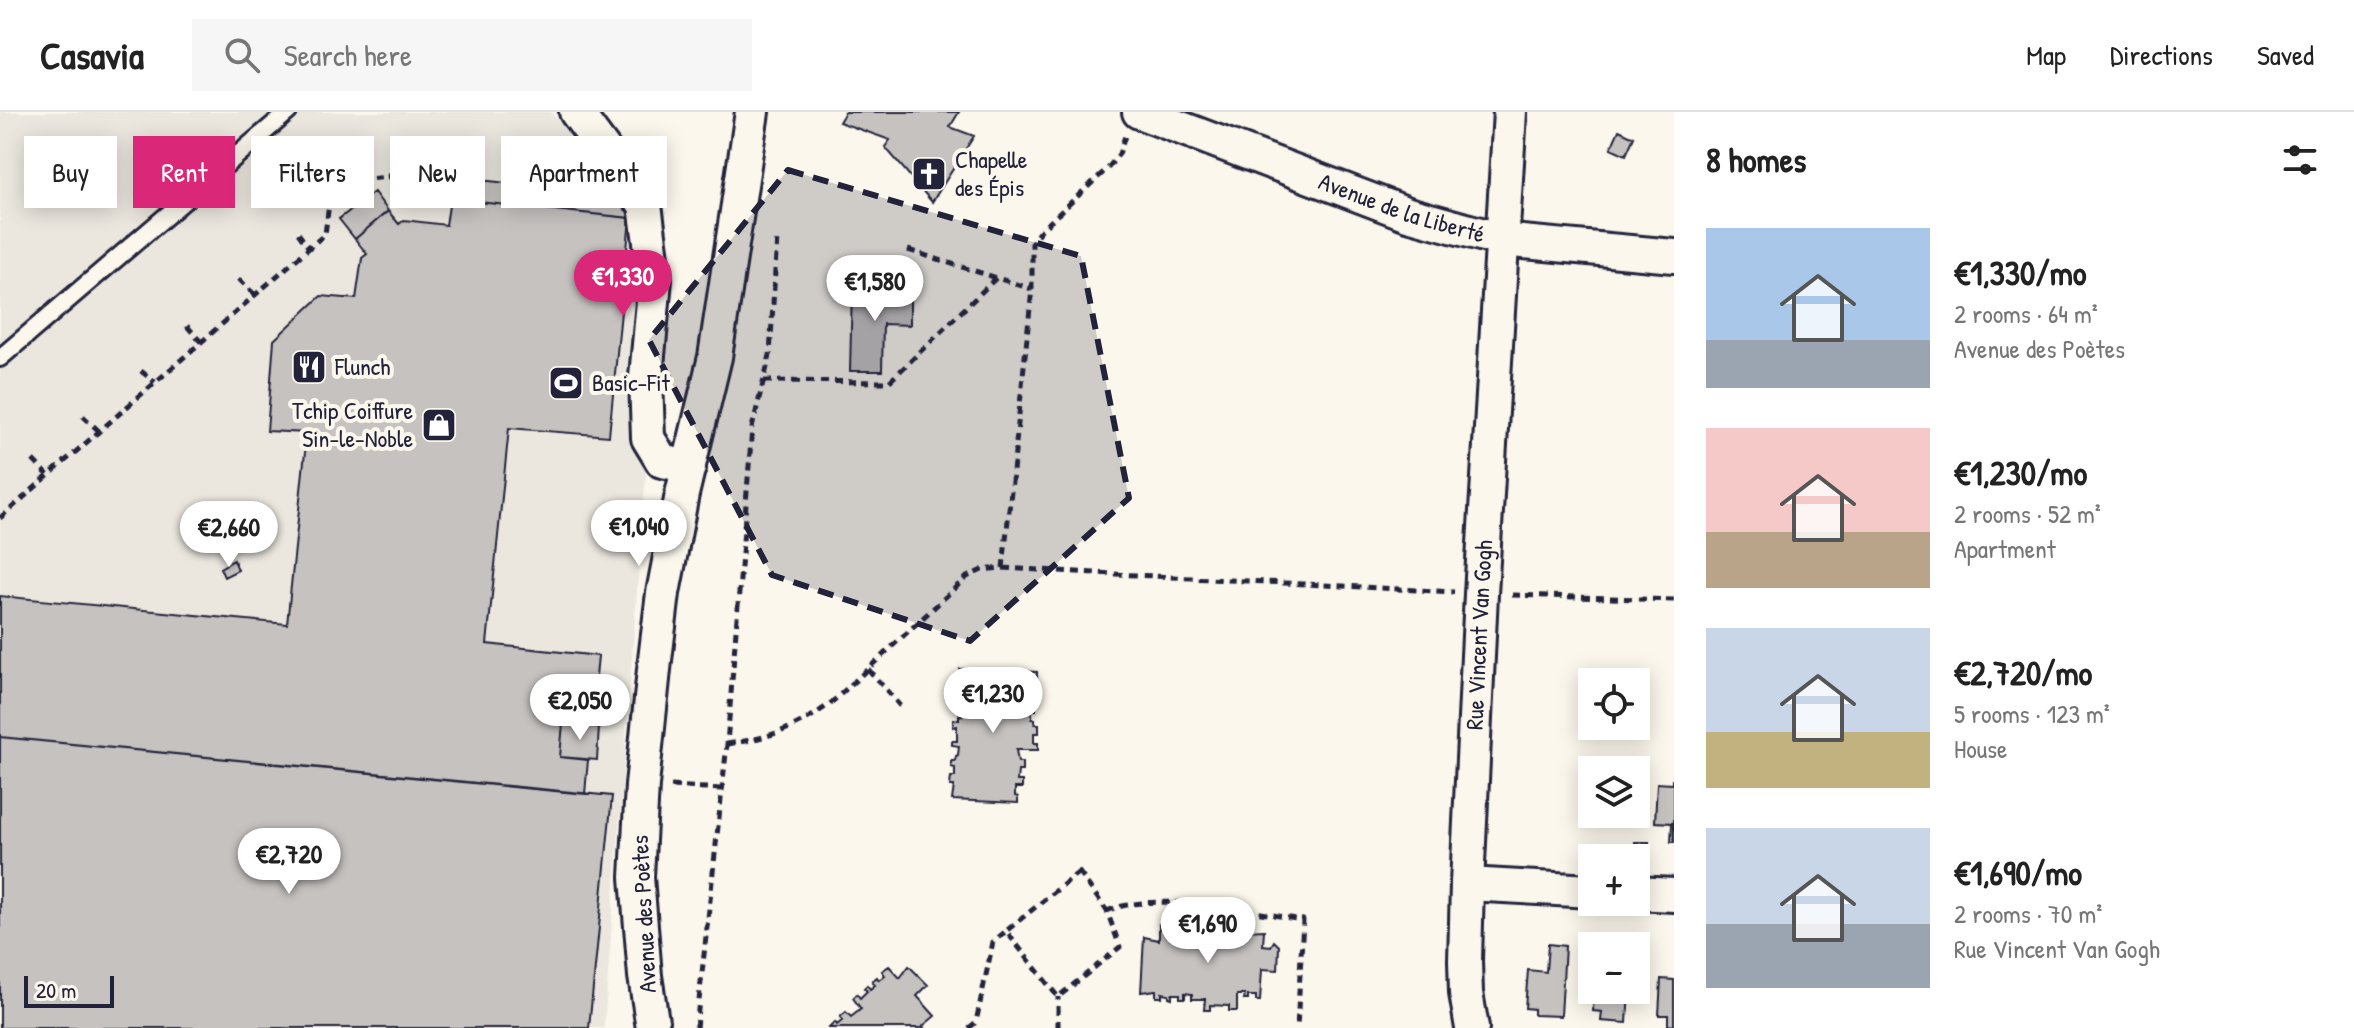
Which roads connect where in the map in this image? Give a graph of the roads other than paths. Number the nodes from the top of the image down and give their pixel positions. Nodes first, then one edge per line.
1 (576, 112) edge
2 (752, 112) edge
3 (1510, 112) edge
4 (281, 114) edge
5 (1134, 119) edge
6 (1502, 240) junction
7 (1674, 256) edge
8 (0, 358) edge
9 (689, 467) junction
10 (1467, 884) junction
11 (1578, 890) edge
12 (1650, 894) edge
13 (1674, 895) edge
14 (653, 1028) edge
15 (1472, 1028) edge

1 - 9 street
2 - 9 street, Avenue des Poètes
3 - 6 street
4 - 8 lane
5 - 6 street, Avenue de la Liberté
6 - 7 street, Avenue de la Liberté
6 - 10 street, Rue Vincent Van Gogh
9 - 14 street, Avenue des Poètes
10 - 11 street
10 - 15 street, Rue Vincent Van Gogh
12 - 13 street

